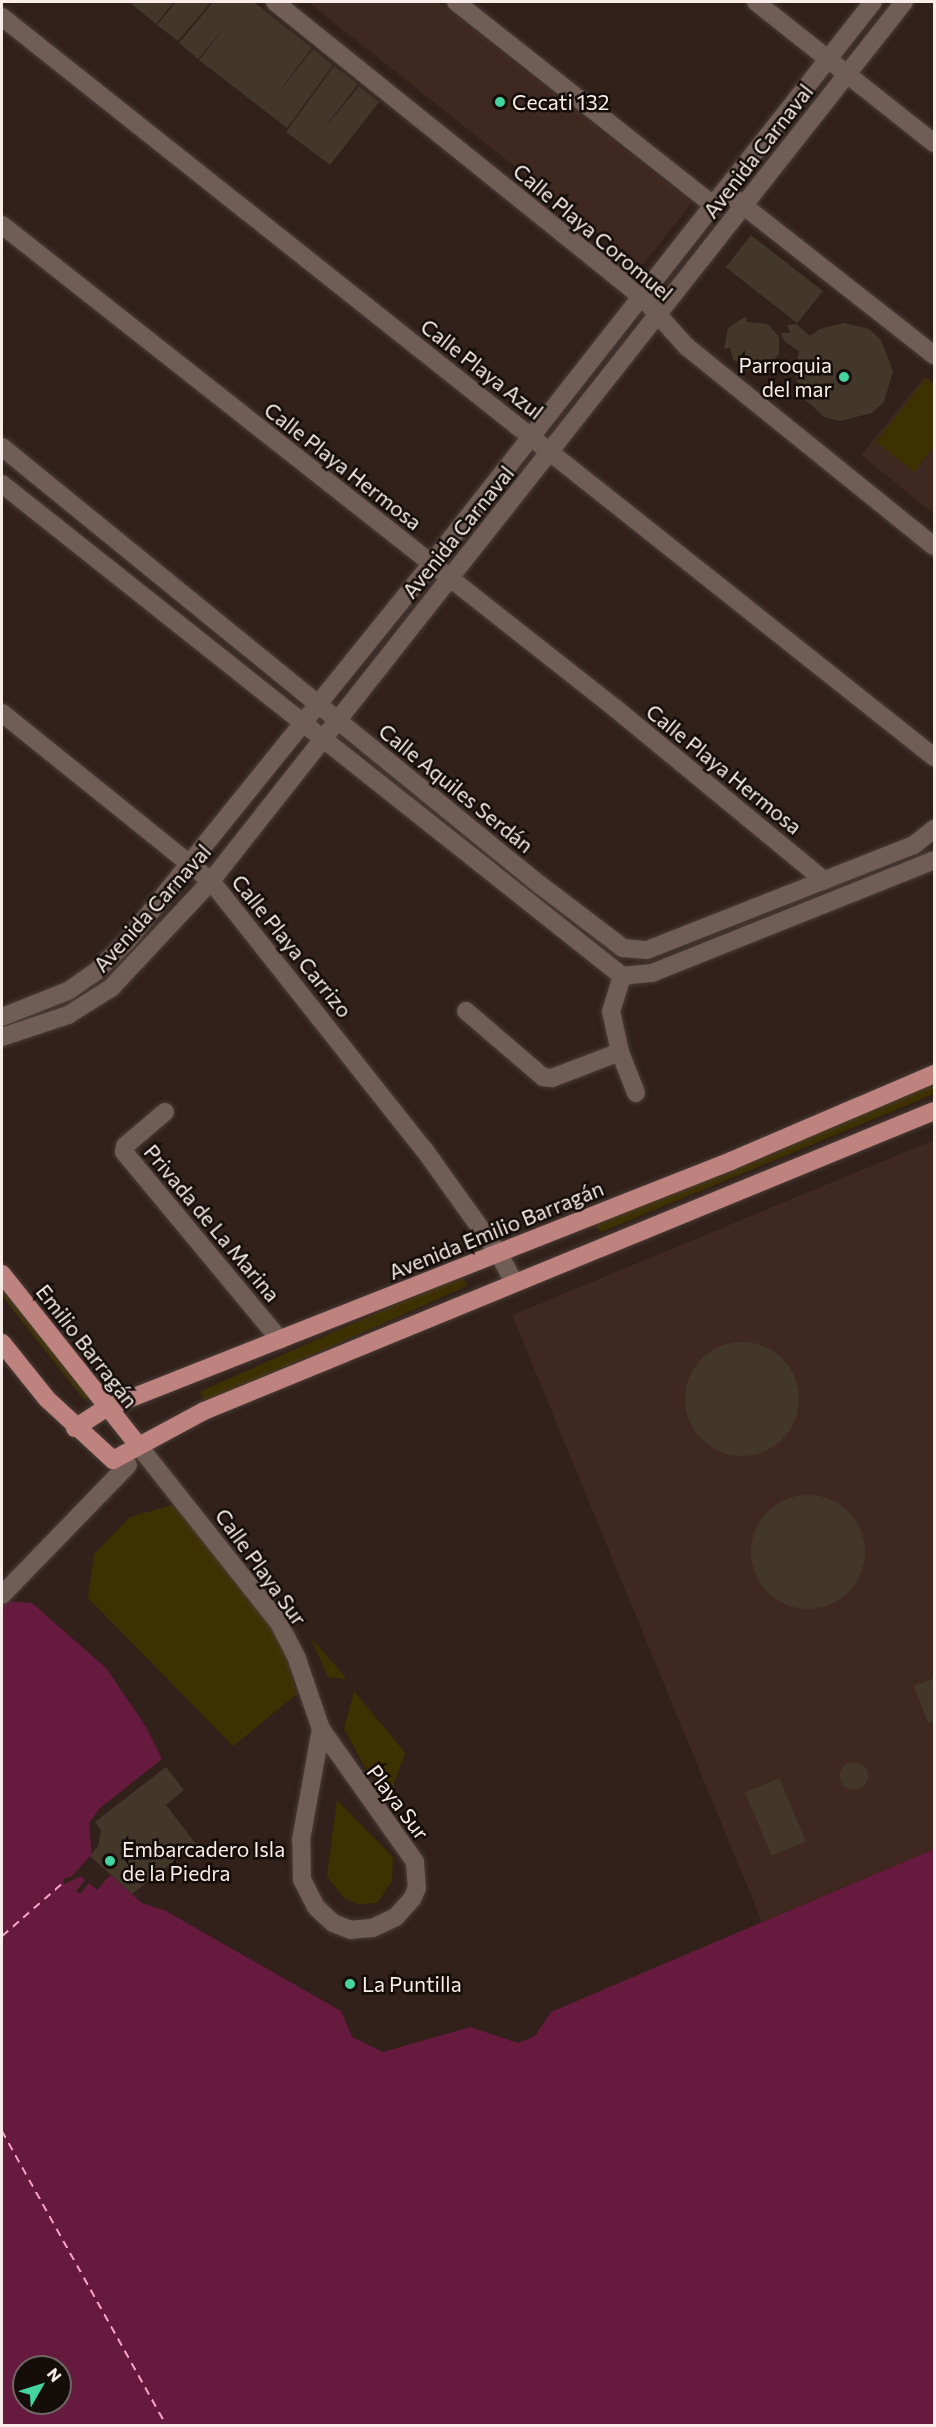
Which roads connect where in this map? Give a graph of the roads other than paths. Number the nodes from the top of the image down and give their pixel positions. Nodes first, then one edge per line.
1 (274, 2) edge
2 (456, 2) edge
3 (756, 2) edge
4 (873, 2) edge
5 (904, 2) edge
6 (2, 16) edge
7 (827, 58) junction
8 (848, 74) junction
9 (934, 143) edge
10 (724, 190) junction
11 (744, 205) junction
12 (713, 206) junction
13 (2, 225) edge
14 (641, 296) junction
15 (658, 313) junction
16 (934, 355) edge
17 (530, 436) junction
18 (2, 447) edge
19 (551, 451) junction
20 (2, 484) edge
21 (934, 546) edge
22 (431, 564) junction
23 (450, 579) junction
24 (317, 703) junction
25 (2, 713) edge
26 (336, 719) junction
27 (301, 723) junction
28 (321, 738) junction
29 (934, 757) edge
30 (934, 829) edge
31 (890, 854) junction
32 (934, 860) edge
33 (191, 862) junction
34 (899, 876) junction
35 (824, 880) junction
36 (210, 881) junction
37 (622, 976) junction
38 (466, 1011) dead end
39 (2, 1017) edge
40 (2, 1037) edge
41 (620, 1052) junction
42 (934, 1074) edge
43 (636, 1093) dead end
44 (934, 1111) edge
45 (165, 1112) dead end
46 (499, 1254) junction
47 (2, 1274) edge
48 (514, 1282) junction
49 (280, 1340) junction
50 (2, 1343) edge
51 (106, 1408) junction
52 (75, 1428) junction
53 (138, 1445) junction
54 (121, 1462) junction
55 (161, 1474) junction
56 (2, 1594) edge
57 (321, 1729) junction

1 - 14 street, Calle Playa Coromuel
2 - 12 street
3 - 7 street
4 - 7 street, Avenida Carnaval
5 - 8 street, Avenida Carnaval
6 - 17 street, Calle Playa Azul
7 - 8 street
7 - 10 street, Avenida Carnaval
8 - 9 street
8 - 11 street, Avenida Carnaval
10 - 11 street
10 - 12 street, Avenida Carnaval
11 - 15 street, Avenida Carnaval
11 - 16 street
12 - 14 street, Avenida Carnaval
13 - 22 street, Calle Playa Hermosa
14 - 15 street, Calle Playa Coromuel
14 - 17 street, Avenida Carnaval
15 - 19 street, Avenida Carnaval
15 - 21 street, Calle Playa Coromuel
17 - 19 street, Calle Playa Azul
17 - 22 street, Avenida Carnaval
18 - 24 street, Calle Aquiles Serdán
19 - 23 street, Avenida Carnaval
19 - 29 street, Calle Playa Azul
20 - 27 street
22 - 23 street, Calle Playa Hermosa
22 - 24 street, Avenida Carnaval
23 - 26 street, Avenida Carnaval
23 - 35 street, Calle Playa Hermosa
24 - 26 street, Calle Aquiles Serdán
24 - 27 street, Avenida Carnaval
25 - 33 street, Calle Playa Carrizo
26 - 28 street, Avenida Carnaval
26 - 35 street, Calle Aquiles Serdán
27 - 28 street
27 - 33 street, Avenida Carnaval
28 - 36 street, Avenida Carnaval
28 - 37 street
30 - 31 street, Calle Aquiles Serdán
31 - 34 street
31 - 35 street, Calle Aquiles Serdán
32 - 34 street
33 - 36 street, Calle Playa Carrizo
33 - 39 street, Avenida Carnaval
34 - 37 street
36 - 40 street, Avenida Carnaval
36 - 46 street, Calle Playa Carrizo
37 - 41 street
38 - 41 street
41 - 43 street
42 - 46 main road, Avenida Emilio Barragán
44 - 48 main road
45 - 49 street, Privada de La Marina
46 - 48 street, Calle Playa Carrizo
46 - 49 main road, Avenida Emilio Barragán
47 - 51 main road, Emilio Barragán
48 - 53 main road
49 - 51 main road, Avenida Emilio Barragán
50 - 52 main road
51 - 52 main road, Avenida Emilio Barragán
51 - 53 main road, Emilio Barragán
52 - 54 main road
53 - 54 main road
53 - 55 street, Calle Playa Sur
54 - 55 street
54 - 56 street
55 - 57 street, Calle Playa Sur
57 - 57 street, Playa Sur

